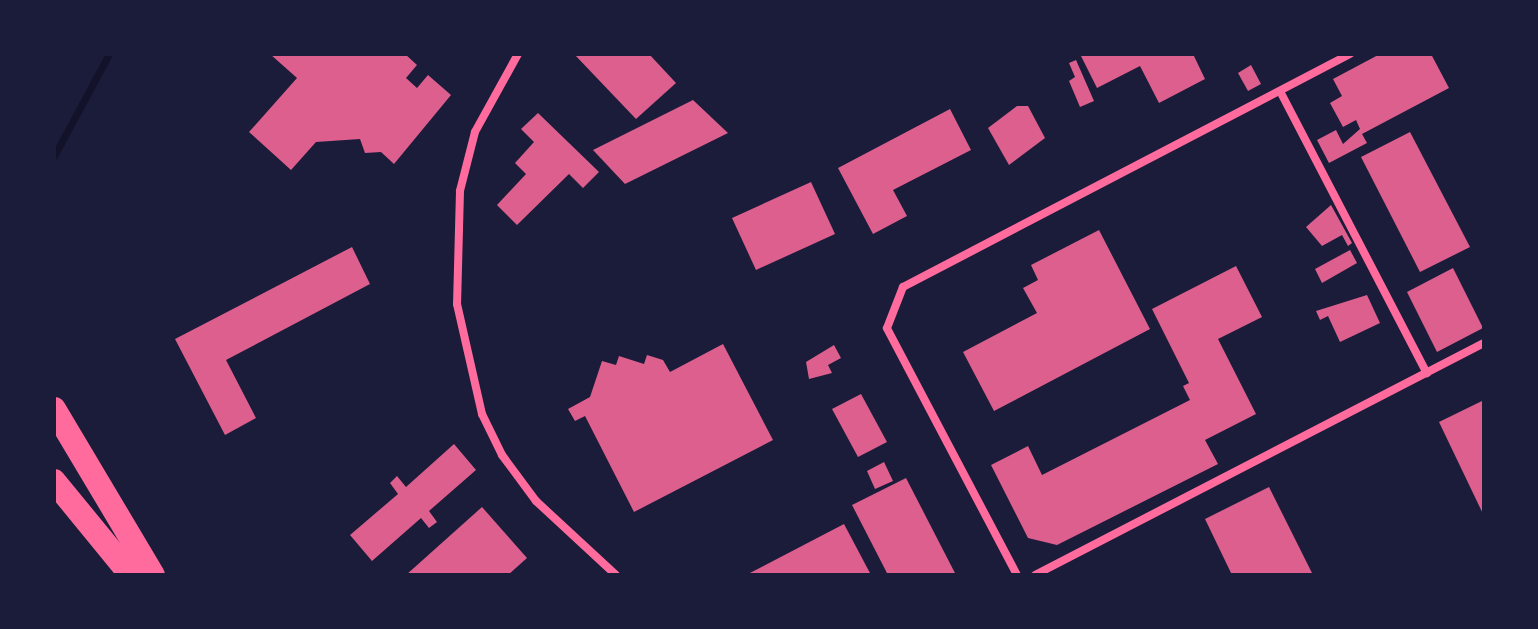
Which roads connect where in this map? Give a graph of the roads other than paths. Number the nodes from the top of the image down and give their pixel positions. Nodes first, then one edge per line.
1 (518, 54) edge
2 (1350, 54) edge
3 (1281, 93) junction
4 (1484, 343) edge
5 (1427, 373) junction
6 (54, 409) edge
7 (54, 481) edge
8 (131, 575) edge
9 (153, 575) edge
10 (616, 575) edge
11 (1017, 575) edge
12 (1035, 575) edge

1 - 10 street
2 - 3 street
3 - 5 street
3 - 11 street
4 - 5 street
5 - 12 street
6 - 9 highway
7 - 8 highway

